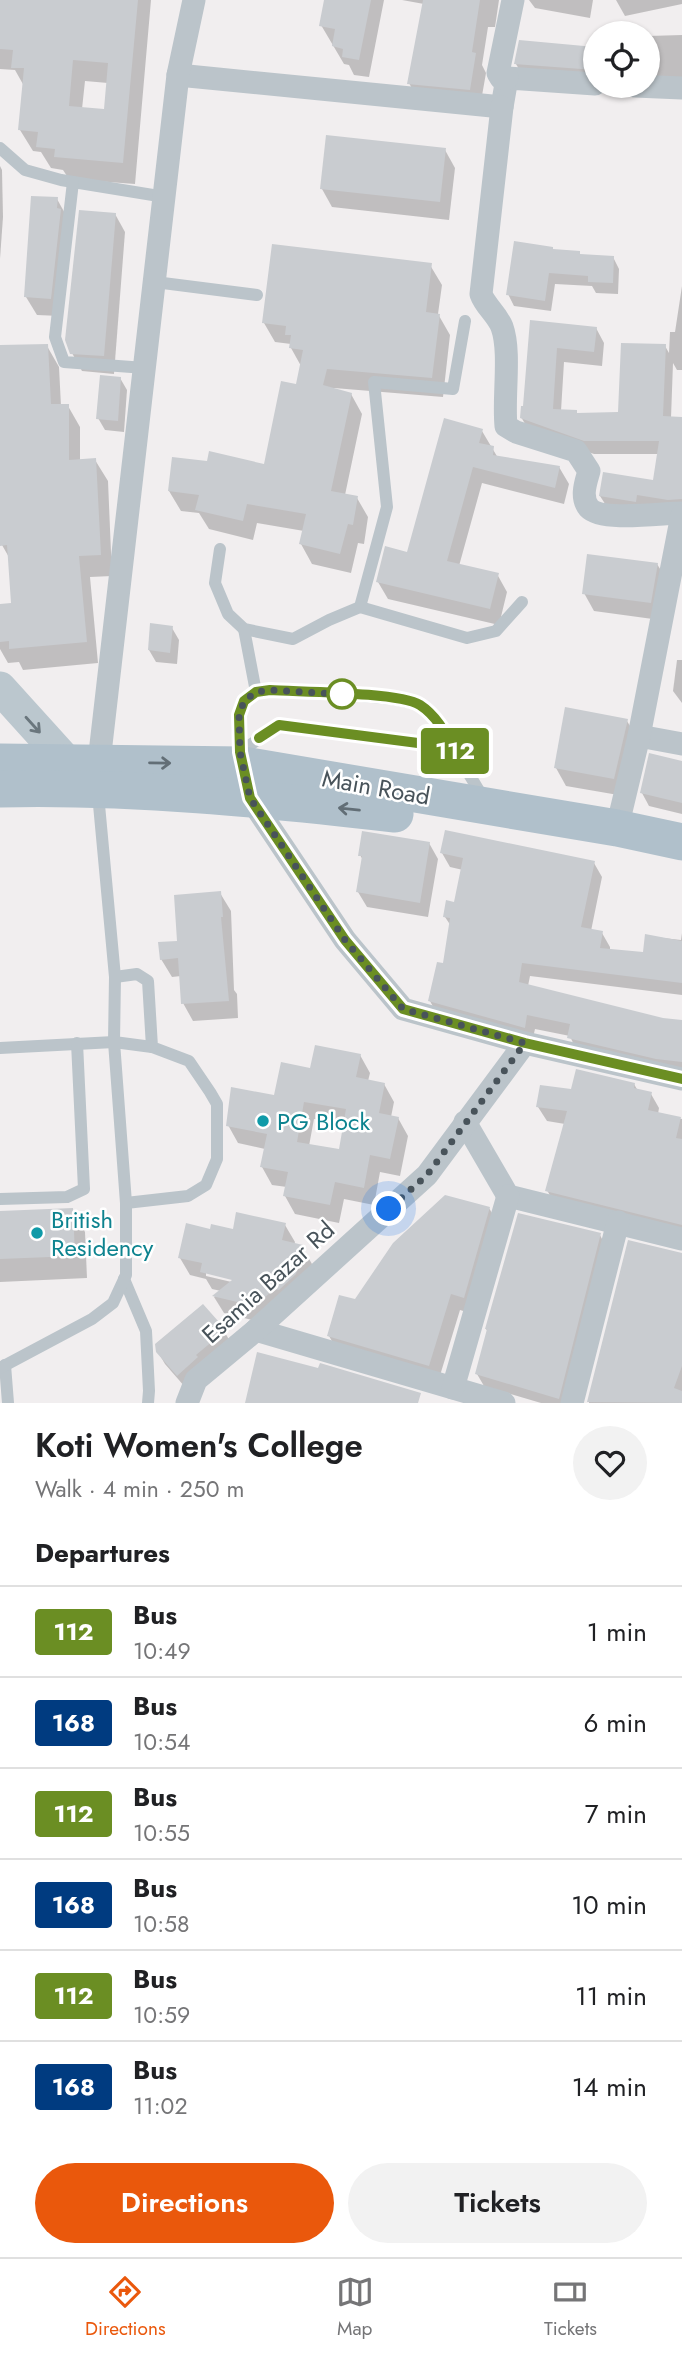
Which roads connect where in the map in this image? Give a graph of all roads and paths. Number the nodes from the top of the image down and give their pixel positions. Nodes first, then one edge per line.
1 (194, 0) edge
2 (513, 0) edge
3 (178, 75) junction
4 (507, 78) junction
5 (583, 83) edge
6 (660, 87) edge
7 (682, 88) edge
8 (502, 107) junction
9 (0, 148) edge
10 (73, 182) junction
11 (165, 197) junction
12 (155, 282) junction
13 (257, 295) dead end
14 (465, 321) dead end
15 (145, 368) junction
16 (682, 514) edge
17 (220, 549) dead end
18 (522, 602) dead end
19 (360, 607) junction
20 (244, 629) junction
21 (0, 688) edge
22 (256, 692) junction
23 (639, 736) junction
24 (682, 744) edge
25 (461, 761) junction
26 (8, 769) edge
27 (244, 772) junction
28 (83, 776) junction
29 (488, 806) junction
30 (617, 828) junction
31 (682, 842) edge
32 (682, 864) edge
33 (115, 977) junction
34 (114, 1042) junction
35 (77, 1043) junction
36 (525, 1043) junction
37 (152, 1047) junction
38 (0, 1048) edge
39 (682, 1079) edge
40 (465, 1122) junction
41 (508, 1196) junction
42 (0, 1199) edge
43 (126, 1203) junction
44 (618, 1222) junction
45 (682, 1239) edge
46 (124, 1279) junction
47 (256, 1330) junction
48 (3, 1366) edge
49 (453, 1388) junction
50 (192, 1402) edge
51 (8, 1403) edge
52 (148, 1403) edge
53 (503, 1403) edge
54 (572, 1403) edge

1 - 3 street
2 - 4 street
3 - 8 street
3 - 11 street
4 - 5 street
4 - 8 street
6 - 7 street
8 - 16 street
9 - 10 lane
10 - 11 lane
10 - 15 lane
11 - 12 street
12 - 13 lane
12 - 15 street
14 - 19 lane
15 - 28 street
16 - 23 street
17 - 20 lane
18 - 19 lane
19 - 20 lane
20 - 22 lane
21 -> 28 main road
22 - 25 lane
22 - 27 lane
23 - 24 street
23 - 30 street
25 - 27 lane
25 - 29 lane
26 - 28 main road, Main Road
27 - 28 main road, Main Road
27 - 29 main road, Main Road
32 -> 27 main road, Main Road
27 - 36 street
28 - 33 lane
29 - 30 main road, Main Road
30 - 31 main road, Main Road
33 - 34 lane
33 - 37 lane
34 - 35 lane
34 - 37 lane
34 - 43 lane
35 - 38 lane
35 - 42 lane
36 - 39 street
36 - 40 street, Esamia Bazar Rd
37 - 43 lane
40 - 41 street
40 - 47 street, Esamia Bazar Rd
41 - 44 street
41 - 49 street
43 - 46 lane
44 - 45 street
44 - 54 street
46 - 48 lane
46 - 52 lane
47 - 49 street
47 - 50 street, Esamia Bazar Rd
48 - 51 lane
49 - 53 street

